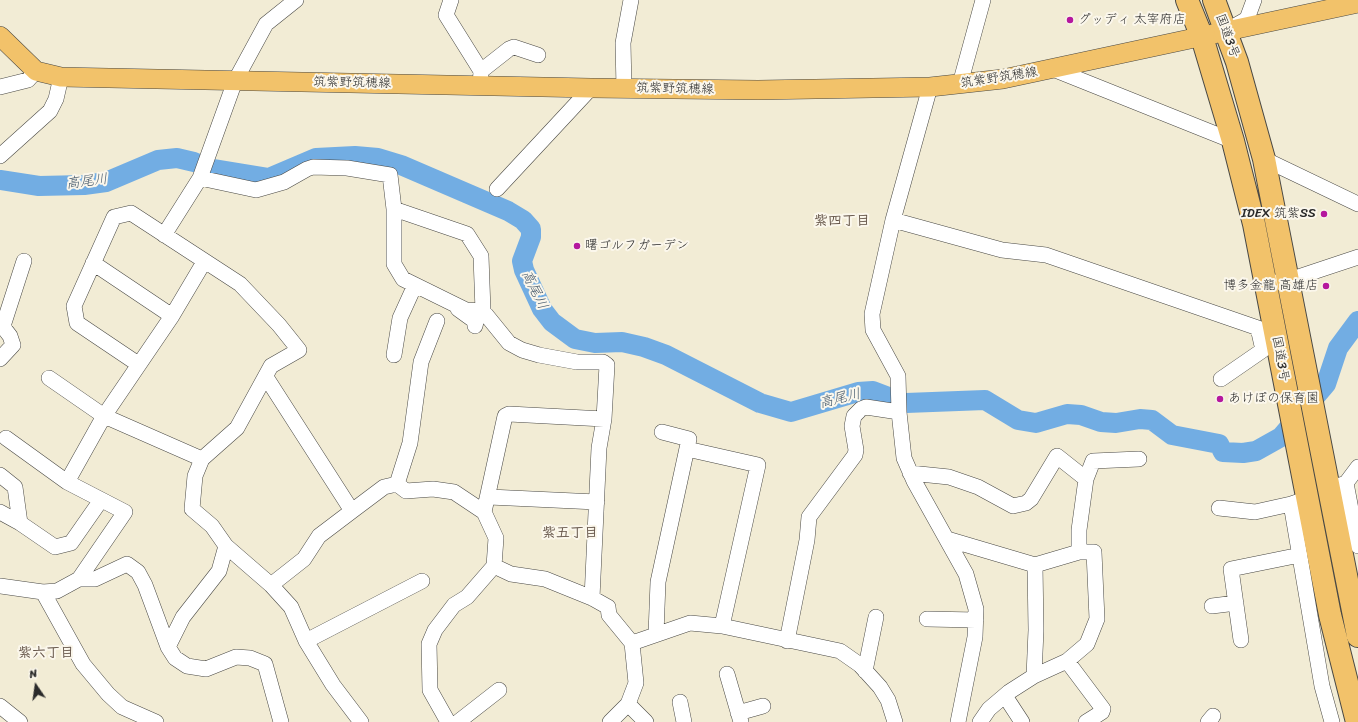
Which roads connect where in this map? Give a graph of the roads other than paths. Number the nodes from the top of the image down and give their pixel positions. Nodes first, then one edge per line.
1 (296, 0) edge
2 (451, 0) edge
3 (631, 0) edge
4 (983, 0) edge
5 (1187, 0) edge
6 (1214, 0) edge
7 (1254, 0) edge
8 (1358, 3) edge
9 (1226, 31) junction
10 (0, 36) edge
11 (1202, 37) junction
12 (538, 55) dead end
13 (1053, 69) junction
14 (36, 71) junction
15 (61, 77) junction
16 (480, 78) junction
17 (235, 81) junction
18 (960, 84) junction
19 (0, 87) edge
20 (930, 87) junction
21 (591, 88) junction
22 (624, 88) junction
23 (1233, 141) junction
24 (0, 156) edge
25 (1264, 159) junction
26 (200, 178) junction
27 (497, 189) dead end
28 (1358, 204) edge
29 (394, 209) junction
30 (893, 220) junction
31 (164, 235) junction
32 (1358, 257) edge
33 (24, 261) dead end
34 (204, 262) junction
35 (93, 263) junction
36 (1289, 280) junction
37 (1267, 284) junction
38 (415, 286) junction
39 (447, 301) junction
40 (483, 310) junction
41 (172, 316) junction
42 (437, 321) dead end
43 (1, 324) edge
44 (475, 326) dead end
45 (394, 355) dead end
46 (0, 359) edge
47 (138, 364) junction
48 (49, 378) dead end
49 (266, 378) junction
50 (1221, 379) dead end
51 (899, 412) junction
52 (104, 416) junction
53 (604, 419) junction
54 (662, 432) dead end
55 (6, 438) dead end
56 (687, 449) junction
57 (202, 459) junction
58 (1139, 459) dead end
59 (1358, 467) edge
60 (910, 473) junction
61 (0, 475) edge
62 (1086, 479) junction
63 (67, 482) junction
64 (397, 484) junction
65 (1337, 486) junction
66 (489, 497) junction
67 (101, 500) junction
68 (1299, 501) junction
69 (597, 502) junction
70 (1219, 508) dead end
71 (352, 510) junction
72 (0, 512) edge
73 (484, 512) junction
74 (20, 523) junction
75 (948, 539) junction
76 (226, 546) junction
77 (1358, 546) edge
78 (1080, 552) junction
79 (1300, 555) junction
80 (1035, 565) junction
81 (494, 566) junction
82 (79, 579) junction
83 (422, 581) dead end
84 (271, 585) junction
85 (0, 586) edge
86 (43, 592) junction
87 (592, 598) junction
88 (1236, 603) junction
89 (1212, 606) dead end
90 (876, 617) dead end
91 (927, 619) dead end
92 (976, 620) junction
93 (722, 626) junction
94 (656, 634) junction
95 (1358, 636) edge
96 (1241, 640) dead end
97 (306, 641) junction
98 (787, 641) junction
99 (632, 644) junction
100 (168, 647) junction
101 (1067, 660) junction
102 (865, 671) junction
103 (727, 674) dead end
104 (1034, 676) junction
105 (499, 690) dead end
106 (1005, 696) junction
107 (680, 702) dead end
108 (628, 704) junction
109 (0, 706) edge
110 (763, 706) dead end
111 (740, 717) edge
112 (20, 722) edge
113 (156, 722) edge
114 (281, 722) edge
115 (361, 722) edge
116 (448, 722) edge
117 (458, 722) edge
118 (610, 722) edge
119 (646, 722) edge
120 (684, 722) edge
121 (895, 722) edge
122 (958, 722) edge
123 (980, 722) edge
124 (1022, 722) edge
125 (1086, 722) edge
126 (1332, 722) edge
127 (1357, 722) edge

1 - 17 street
2 - 16 street
3 - 22 street
4 - 18 street
5 - 11 highway, 国道3号
6 - 9 highway, 国道3号
7 - 9 street
8 - 9 main road, 筑紫野筑穂線
9 - 11 main road, 筑紫野筑穂線
9 - 25 highway, 国道3号
10 - 14 main road
11 - 13 main road, 筑紫野筑穂線
11 - 23 highway, 国道3号
12 - 16 street
13 - 18 main road, 筑紫野筑穂線
13 - 23 street
14 - 15 main road, 筑紫野筑穂線
14 - 19 street
15 - 17 main road, 筑紫野筑穂線
15 - 24 street
16 - 17 main road, 筑紫野筑穂線
16 - 21 main road, 筑紫野筑穂線
17 - 26 street
18 - 20 main road, 筑紫野筑穂線
20 - 22 main road, 筑紫野筑穂線
20 - 30 street
21 - 22 main road, 筑紫野筑穂線
21 - 27 street
23 - 37 highway, 国道3号
25 - 28 street
25 - 36 highway, 国道3号
26 - 29 street
26 - 31 street
29 - 38 street
29 - 40 street
30 - 50 street
30 - 51 street
31 - 34 street
31 - 35 street
32 - 36 street
33 - 43 street
34 - 41 street
34 - 49 street
35 - 41 street
35 - 47 street
36 - 37 street
36 - 65 highway, 国道3号
37 - 68 highway, 国道3号
38 - 39 street
38 - 45 street
39 - 40 street
39 - 44 street
40 - 53 street
41 - 47 street
42 - 64 street
43 - 46 street
47 - 52 street
48 - 52 street
49 - 57 street
49 - 71 street
51 - 60 street
51 - 98 street
52 - 57 street
52 - 63 street
53 - 66 street
53 - 69 street
54 - 56 street
55 - 63 street
56 - 93 street
56 - 94 street
57 - 76 street
58 - 62 street
59 - 65 street
60 - 62 street
60 - 75 street
61 - 74 street
62 - 78 street
63 - 67 street
64 - 71 street
64 - 73 street
65 - 77 street
65 - 95 highway, 国道3号
66 - 69 street
66 - 73 street
67 - 74 street
67 - 82 street
68 - 70 street
68 - 79 street
68 - 127 highway, 国道3号
69 - 87 street
71 - 84 street
72 - 74 street
73 - 81 street
75 - 80 street
75 - 92 street
76 - 84 street
76 - 100 street
78 - 80 street
78 - 101 street
79 - 88 street
79 - 126 street
80 - 104 street
81 - 87 street
81 - 116 street
82 - 86 street
82 - 100 street
83 - 97 street
84 - 97 street
85 - 86 street
86 - 113 street
87 - 99 street
88 - 89 street
88 - 96 street
90 - 102 street
91 - 92 street
92 - 122 street
93 - 94 street
93 - 98 street
94 - 99 street
97 - 115 street
98 - 102 street
99 - 108 street
100 - 114 street
101 - 104 street
101 - 125 street
102 - 121 street
103 - 111 street
104 - 106 street
105 - 117 street
106 - 123 street
106 - 124 street
107 - 120 street
108 - 118 street
108 - 119 street
109 - 112 street
110 - 111 street

